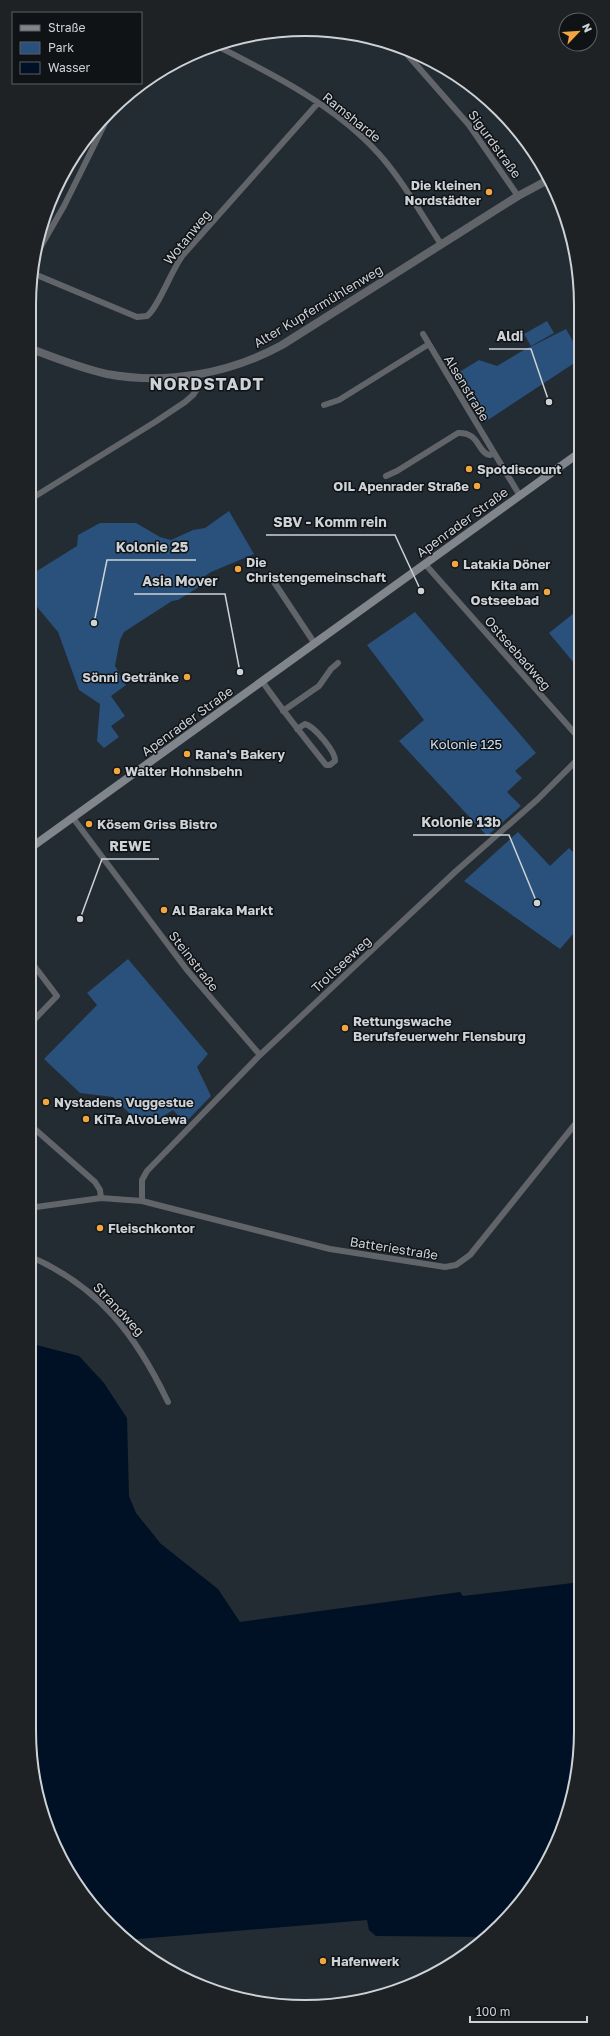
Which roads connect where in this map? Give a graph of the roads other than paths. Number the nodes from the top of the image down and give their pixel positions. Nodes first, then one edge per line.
1 (222, 49) edge
2 (409, 56) edge
3 (318, 103) junction
4 (102, 129) edge
5 (544, 182) edge
6 (518, 196) junction
7 (43, 244) edge
8 (441, 244) junction
9 (38, 275) edge
10 (423, 334) dead end
11 (429, 344) junction
12 (36, 350) edge
13 (196, 374) junction
14 (324, 405) dead end
15 (494, 453) junction
16 (574, 457) edge
17 (386, 476) dead end
18 (36, 496) edge
19 (520, 496) junction
20 (425, 564) junction
21 (270, 576) dead end
22 (315, 644) junction
23 (338, 663) dead end
24 (262, 681) junction
25 (283, 711) junction
26 (297, 729) junction
27 (574, 732) edge
28 (574, 763) edge
29 (73, 818) junction
30 (36, 844) edge
31 (36, 968) edge
32 (36, 1018) edge
33 (260, 1055) junction
34 (574, 1125) edge
35 (36, 1130) edge
36 (102, 1198) junction
37 (142, 1201) junction
38 (36, 1207) edge
39 (36, 1260) edge
40 (168, 1402) dead end

1 - 3 street, Ramsharde
2 - 6 street, Sigurdstraße
3 - 8 street, Ramsharde
3 - 9 street, Wotanweg
4 - 7 street
5 - 6 street, Alter Kupfermühlenweg
6 - 8 street, Alter Kupfermühlenweg
8 - 13 street, Alter Kupfermühlenweg
10 - 11 street, Alsenstraße
11 - 14 street
11 - 15 street, Alsenstraße
12 - 13 street, Alter Kupfermühlenweg
13 - 18 street
15 - 17 street, Alsenstraße
15 - 19 street, Alsenstraße
16 - 19 main road, Apenrader Straße
19 - 20 main road, Apenrader Straße
20 - 22 main road, Apenrader Straße
20 - 27 street, Ostseebadweg
21 - 22 street
22 - 24 main road, Apenrader Straße
23 - 25 street
24 - 25 street
24 - 29 main road, Apenrader Straße
25 - 26 street
26 - 26 street
28 - 33 street, Trollseeweg
29 - 30 main road, Apenrader Straße
29 - 33 street, Steinstraße
31 - 32 street
33 - 37 street, Trollseeweg
34 - 37 street, Batteriestraße
35 - 36 street
36 - 37 street, Batteriestraße
36 - 38 street, Batteriestraße
39 - 40 street, Strandweg

